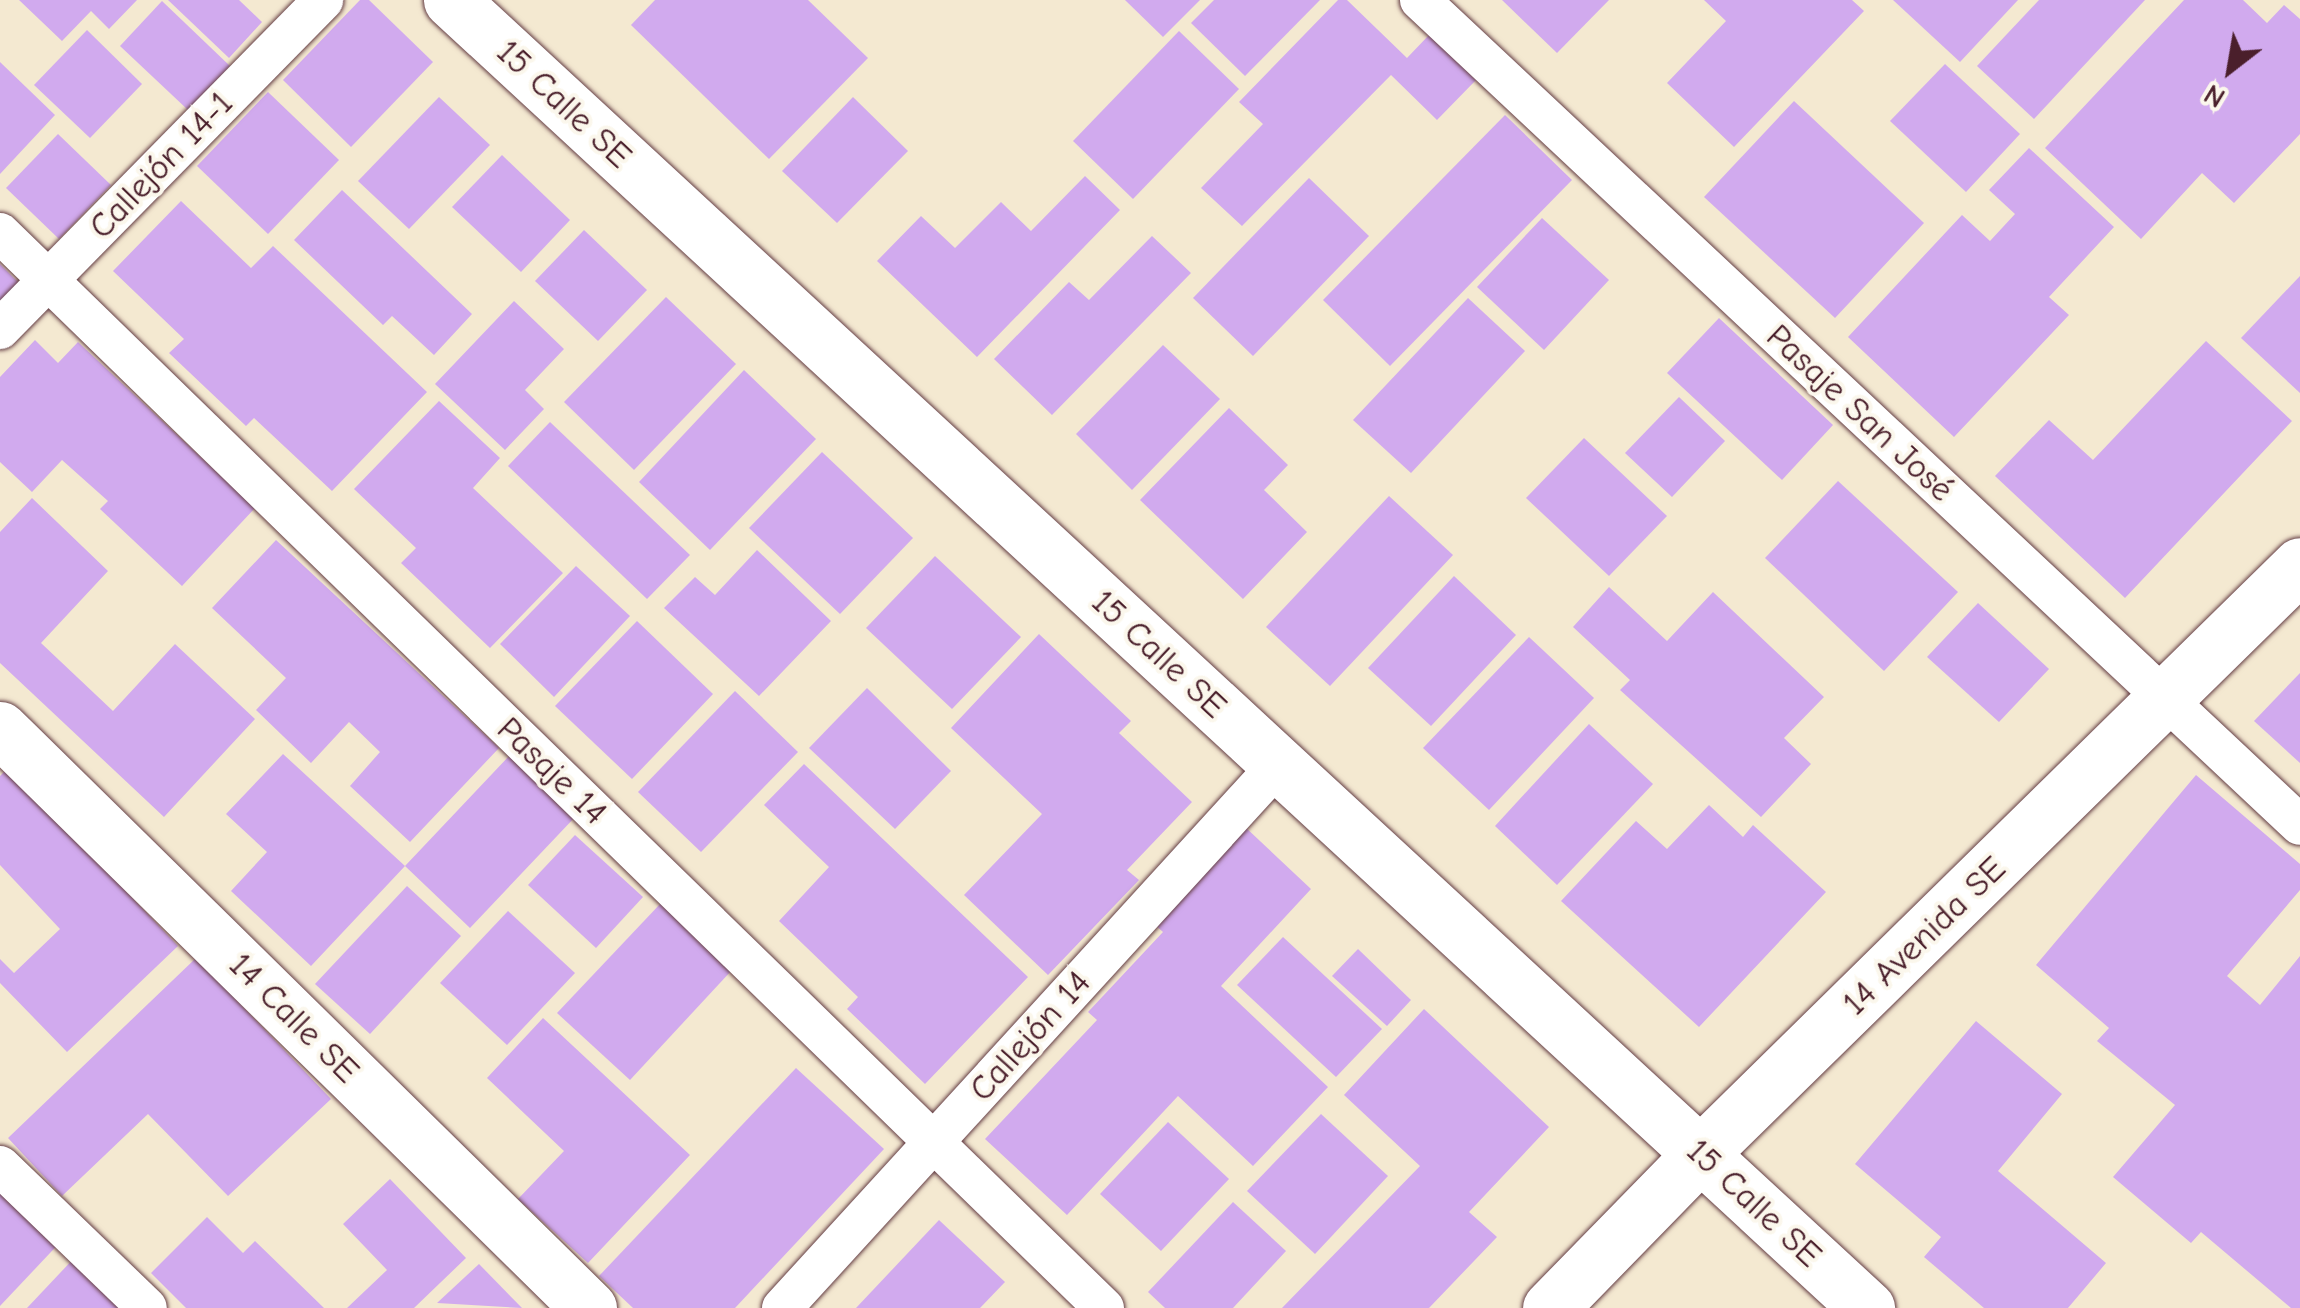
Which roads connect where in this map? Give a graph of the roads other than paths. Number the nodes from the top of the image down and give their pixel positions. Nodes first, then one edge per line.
1 (322, 0) edge
2 (451, 0) edge
3 (1420, 0) edge
4 (0, 233) edge
5 (48, 280) junction
6 (0, 329) edge
7 (2300, 565) edge
8 (2166, 700) junction
9 (0, 729) edge
10 (1279, 764) junction
11 (2300, 825) edge
12 (933, 1142) junction
13 (1701, 1153) junction
14 (0, 1166) edge
15 (147, 1308) edge
16 (589, 1308) edge
17 (782, 1308) edge
18 (1104, 1308) edge
19 (1550, 1308) edge
20 (1866, 1308) edge

1 - 5 lane, Callejón 14-1
2 - 10 street, 15 Calle SE
3 - 8 lane, Pasaje San José
4 - 5 lane, Pasaje 14
5 - 6 lane, Callejón 14-1
5 - 12 lane, Pasaje 14
7 - 8 street, 14 Avenida SE
8 - 11 lane, Pasaje San José
8 - 13 street, 14 Avenida SE
9 - 16 street, 14 Calle SE
10 - 12 lane, Callejón 14
10 - 13 street, 15 Calle SE
12 - 17 lane, Callejón 14
12 - 18 lane, Pasaje 14
13 - 19 street, 14 Avenida SE
13 - 20 street, 15 Calle SE
14 - 15 lane

